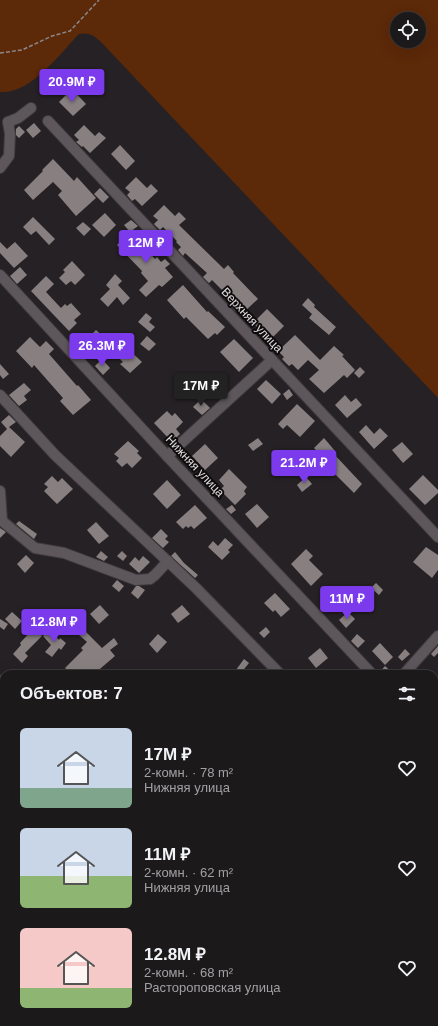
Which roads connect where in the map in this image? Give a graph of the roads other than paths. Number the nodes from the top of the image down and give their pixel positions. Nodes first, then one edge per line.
1 (31, 108) dead end
2 (4, 119) edge
3 (48, 121) dead end
4 (0, 168) edge
5 (0, 275) edge
6 (272, 360) junction
7 (0, 394) edge
8 (167, 456) junction
9 (0, 498) edge
10 (438, 537) edge
11 (168, 561) junction
12 (438, 636) edge
13 (276, 670) edge
14 (368, 670) edge
15 (408, 670) edge

1 - 2 street
2 - 4 street
3 - 6 street, Верхняя улица
5 - 8 street, Нижняя улица
6 - 8 street
6 - 10 street, Верхняя улица
7 - 11 street
8 - 14 street, Нижняя улица
9 - 11 street
11 - 13 street
12 - 15 street

